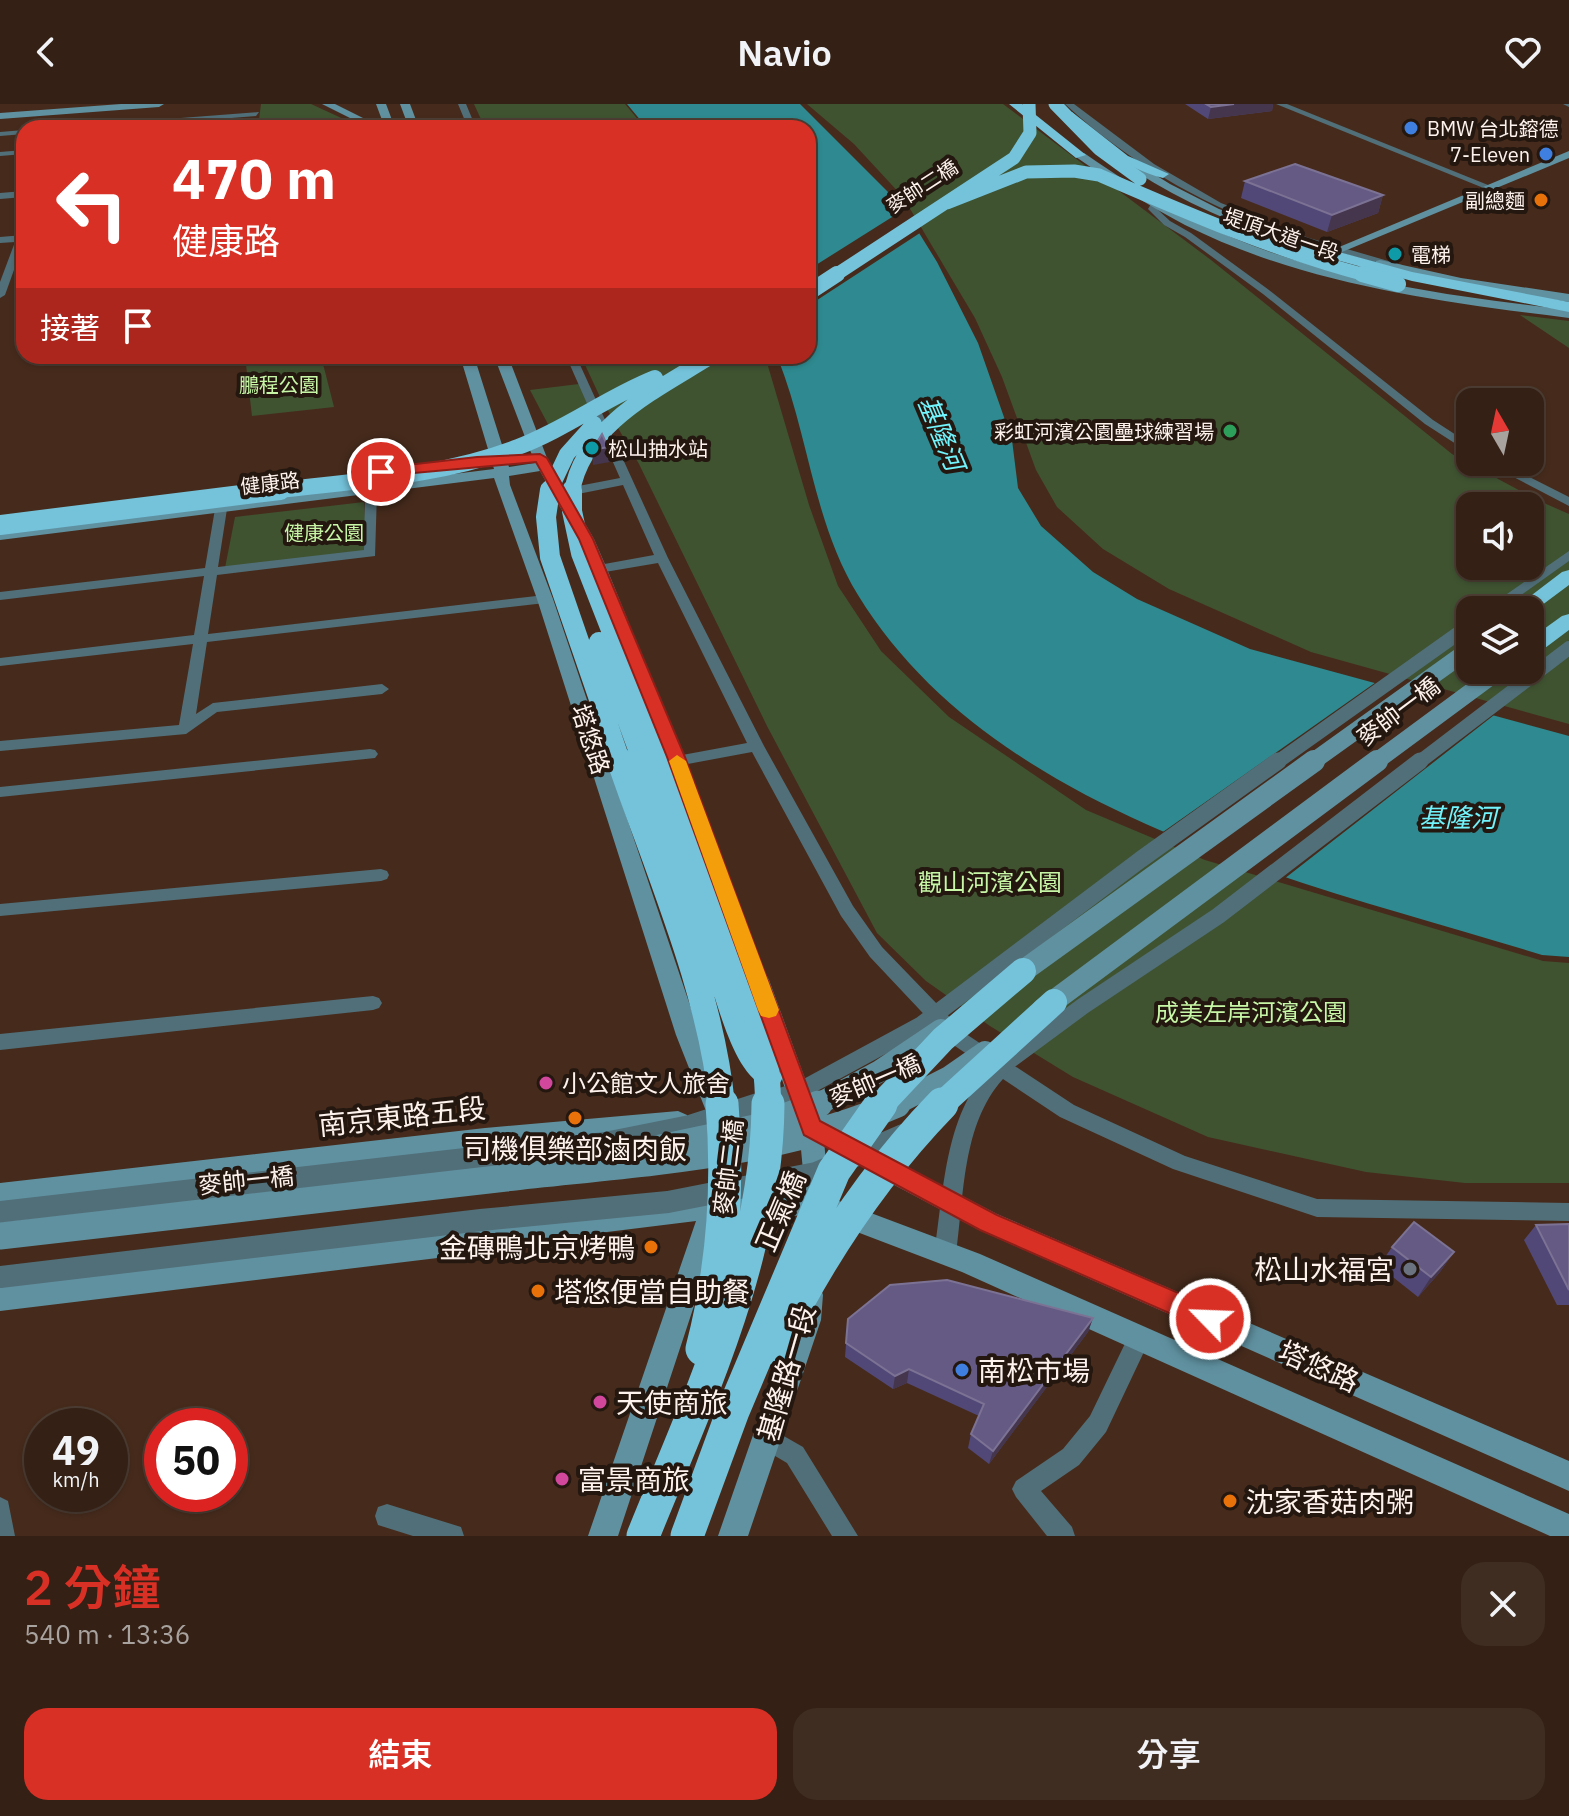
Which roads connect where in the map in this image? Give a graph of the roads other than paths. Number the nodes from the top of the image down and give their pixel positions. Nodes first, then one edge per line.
1 (159, 104) edge
2 (327, 104) edge
3 (1016, 104) edge
4 (1029, 104) edge
5 (1054, 104) edge
6 (1093, 104) edge
7 (1280, 104) edge
8 (104, 105) edge
9 (1069, 105) edge
10 (0, 114) edge
11 (256, 114) dead end
12 (184, 120) edge
13 (362, 120) edge
14 (1115, 152) junction
15 (1569, 154) edge
16 (1080, 155) joint
17 (1163, 174) junction
18 (1489, 187) junction
19 (1177, 193) junction
20 (947, 203) junction
21 (1154, 206) junction
22 (1250, 218) junction
23 (1338, 250) junction
24 (16, 254) edge
25 (816, 276) edge
26 (1492, 287) junction
27 (816, 288) edge
28 (0, 295) edge
29 (1454, 299) junction
30 (1569, 299) edge
31 (1569, 307) edge
32 (1569, 314) edge
33 (469, 364) edge
34 (504, 364) edge
35 (575, 364) edge
36 (677, 364) edge
37 (699, 364) edge
38 (655, 378) junction
39 (1456, 440) edge
40 (542, 462) junction
41 (501, 467) junction
42 (412, 468) junction
43 (1521, 476) edge
44 (628, 480) junction
45 (415, 486) junction
46 (566, 490) junction
47 (371, 492) junction
48 (1566, 497) edge
49 (221, 509) junction
50 (0, 522) edge
51 (0, 535) edge
52 (1569, 555) edge
53 (662, 558) junction
54 (599, 569) junction
55 (213, 572) junction
56 (1569, 577) edge
57 (0, 596) edge
58 (1511, 596) edge
59 (1543, 596) edge
60 (545, 599) junction
61 (1569, 619) edge
62 (1456, 635) edge
63 (1544, 638) edge
64 (202, 640) junction
65 (1569, 648) edge
66 (1456, 658) edge
67 (1456, 658) edge
68 (0, 662) edge
69 (1482, 684) edge
70 (1482, 684) edge
71 (382, 689) dead end
72 (186, 729) junction
73 (0, 746) edge
74 (756, 746) junction
75 (370, 754) dead end
76 (677, 761) junction
77 (0, 792) edge
78 (381, 875) dead end
79 (0, 910) edge
80 (1023, 971) joint
81 (1054, 1002) joint
82 (373, 1003) dead end
83 (0, 1042) edge
84 (1001, 1068) junction
85 (722, 1121) junction
86 (811, 1128) junction
87 (0, 1194) edge
88 (952, 1202) junction
89 (815, 1204) junction
90 (714, 1208) junction
91 (0, 1212) edge
92 (1569, 1212) edge
93 (0, 1229) edge
94 (0, 1236) edge
95 (945, 1254) junction
96 (0, 1277) edge
97 (0, 1298) edge
98 (1140, 1337) junction
99 (768, 1439) junction
100 (1569, 1476) edge
101 (0, 1509) edge
102 (387, 1516) dead end
103 (1569, 1529) edge
104 (3, 1536) edge
105 (452, 1536) edge
106 (603, 1536) edge
107 (641, 1536) edge
108 (673, 1536) edge
109 (688, 1536) edge
110 (733, 1536) edge
111 (846, 1536) edge
112 (1063, 1536) edge

1 - 8 main road
2 - 13 main road
3 - 16 highway, 堤頂大道一段
3 - 25 highway, 麥帥二橋
4 - 20 highway, 麥帥二橋, bridge
5 - 14 highway, 堤頂大道一段
5 - 31 highway, bridge
6 - 9 street
7 - 18 street
8 - 10 main road
9 - 17 street, 堤頂大道一段
9 - 30 highway, bridge
11 - 12 street
14 - 17 highway
14 - 19 main road, 堤頂大道一段
15 - 18 main road
16 - 21 main road, 堤頂大道一段
17 - 22 street, 堤頂大道一段
18 - 23 main road
19 - 21 main road
19 - 22 main road
19 - 26 main road, 堤頂大道一段
20 - 27 highway, 麥帥二橋, bridge
20 - 29 highway, bridge
21 - 29 main road, 堤頂大道一段
21 - 39 street
22 - 23 street, 堤頂大道一段
23 - 26 street, 堤頂大道一段
24 - 28 street
26 - 30 main road, 堤頂大道一段
29 - 32 main road, 堤頂大道一段
33 - 41 main road, 塔悠路
34 - 40 main road
35 - 44 street
36 - 38 highway, 麥帥二橋
37 - 46 highway, bridge
38 - 50 highway, bridge
38 - 107 highway, 麥帥二橋, bridge
40 - 41 main road, 健康路
40 - 46 main road
41 - 42 main road, 健康路
41 - 45 main road, 健康路
41 - 60 main road, 塔悠路
42 - 45 main road
42 - 50 main road, 健康路
43 - 48 street
44 - 46 street
44 - 53 street
45 - 47 main road, 健康路
46 - 54 main road
46 - 86 highway, bridge
46 - 107 highway, 麥帥二橋, bridge
47 - 49 main road, 健康路
47 - 55 street
49 - 51 main road, 健康路
49 - 55 street
52 - 58 street
53 - 54 street
53 - 74 street
54 - 76 main road
55 - 57 street
55 - 64 street
56 - 59 highway
60 - 64 street
60 - 85 main road, 塔悠路
61 - 63 highway
62 - 91 street, bridge
64 - 68 street
64 - 72 street
65 - 96 street, bridge
66 - 80 highway, 麥帥一橋, bridge
67 - 93 main road, 麥帥一橋, bridge
69 - 81 highway, 麥帥一橋, bridge
70 - 94 main road, 麥帥一橋, bridge
71 - 72 street
72 - 73 street
74 - 76 street
74 - 84 street
75 - 77 street
76 - 86 main road
78 - 79 street
80 - 109 highway, 正氣橋, bridge
81 - 109 highway, 正氣橋, bridge
82 - 83 street
84 - 88 street
84 - 92 street
85 - 86 main road, 南京東路五段
85 - 87 main road, 南京東路五段
85 - 90 main road
86 - 88 main road, 塔悠路
86 - 89 main road
88 - 95 street
88 - 100 main road, 塔悠路
89 - 90 main road, 塔悠路
89 - 95 main road, 塔悠路
89 - 99 main road, 基隆路一段
89 - 108 main road
90 - 97 main road
90 - 106 main road
95 - 98 main road, 塔悠路
98 - 103 main road, 塔悠路
98 - 112 street
99 - 110 main road, 基隆路一段
99 - 111 street
101 - 104 street
102 - 105 street

